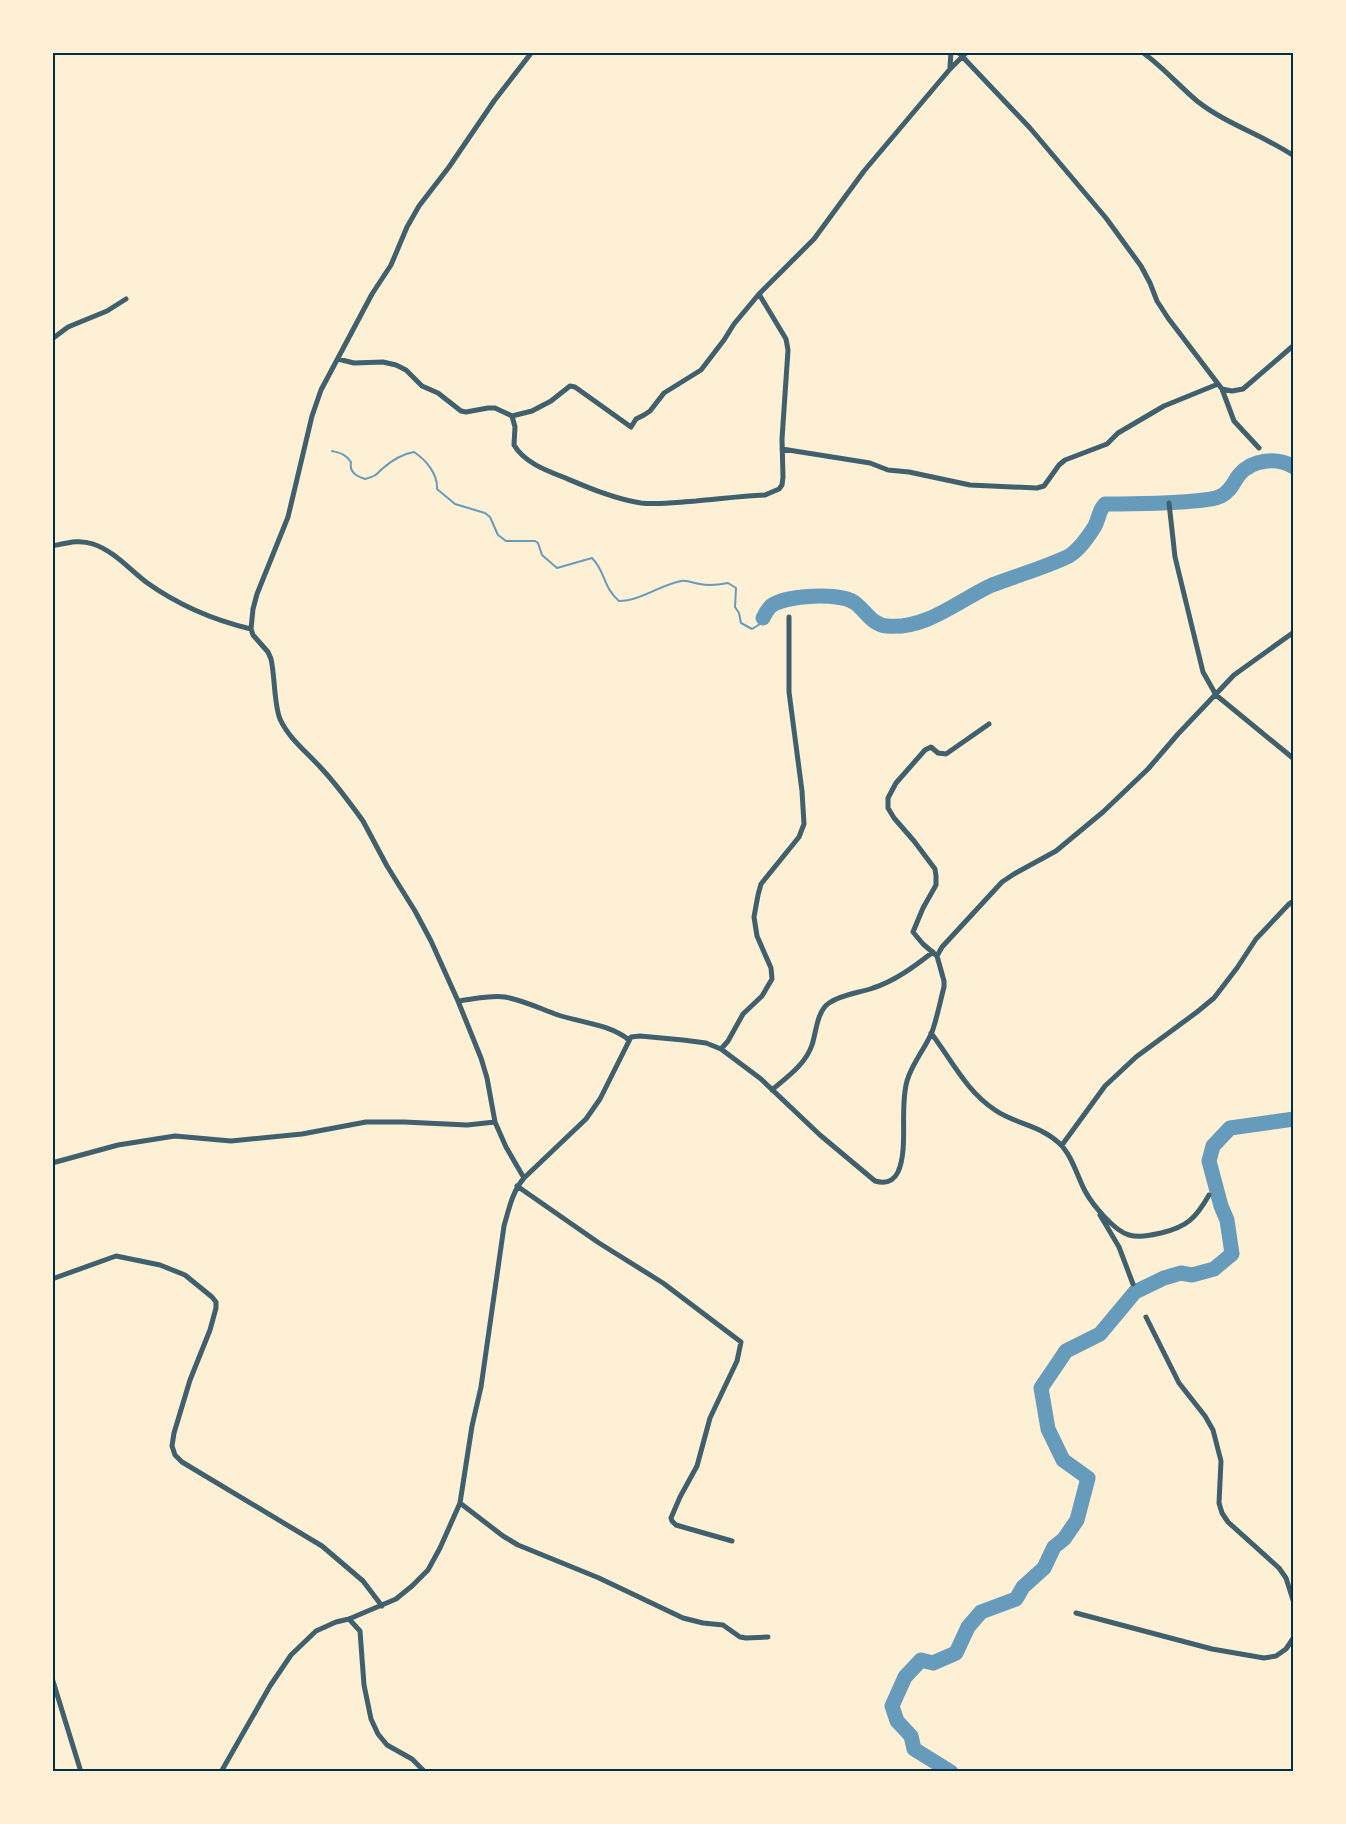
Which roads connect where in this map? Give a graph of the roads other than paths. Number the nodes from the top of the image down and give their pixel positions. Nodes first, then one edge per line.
1 (532, 52) edge
2 (951, 52) edge
3 (1142, 52) edge
4 (962, 54) edge
5 (950, 69) junction
6 (1293, 156) edge
7 (759, 294) junction
8 (126, 299) dead end
9 (52, 339) edge
10 (1293, 345) edge
11 (338, 359) junction
12 (1220, 386) junction
13 (512, 416) junction
14 (1259, 448) dead end
15 (782, 449) junction
16 (1169, 503) dead end
17 (52, 546) edge
18 (789, 617) dead end
19 (251, 629) junction
20 (1293, 632) edge
21 (1216, 695) junction
22 (989, 724) dead end
23 (1293, 759) edge
24 (1293, 901) edge
25 (935, 954) junction
26 (458, 1001) junction
27 (931, 1033) junction
28 (629, 1040) junction
29 (721, 1049) junction
30 (772, 1090) junction
31 (495, 1122) junction
32 (1062, 1145) junction
33 (52, 1163) edge
34 (524, 1178) junction
35 (517, 1186) junction
36 (1209, 1195) dead end
37 (1094, 1206) junction
38 (52, 1279) edge
39 (1133, 1284) dead end
40 (1146, 1317) dead end
41 (460, 1503) junction
42 (732, 1541) dead end
43 (1293, 1604) edge
44 (382, 1606) junction
45 (1076, 1613) dead end
46 (349, 1619) junction
47 (768, 1636) dead end
48 (1293, 1637) edge
49 (52, 1678) edge
50 (81, 1772) edge
51 (221, 1772) edge
52 (425, 1772) edge

1 - 11 street
2 - 5 street
3 - 6 street
4 - 5 street
4 - 12 street
5 - 7 street
7 - 13 street
7 - 15 street
8 - 9 street
10 - 12 street
11 - 13 street
11 - 19 street
12 - 14 street
12 - 15 street
13 - 15 street
16 - 21 street
17 - 19 street
18 - 29 street
19 - 26 street
20 - 21 street
21 - 23 street
21 - 25 street
22 - 25 street
24 - 32 street
25 - 27 street
25 - 30 street
26 - 28 street
26 - 31 street
27 - 30 street
27 - 32 street
28 - 29 street
28 - 34 street
29 - 30 street
31 - 33 street
31 - 34 street
32 - 37 street
34 - 35 street
35 - 41 street
35 - 42 street
36 - 37 street
37 - 39 street
38 - 44 street
40 - 43 street
41 - 44 street
41 - 47 street
44 - 46 street
45 - 48 street
46 - 51 street
46 - 52 street
49 - 50 street

